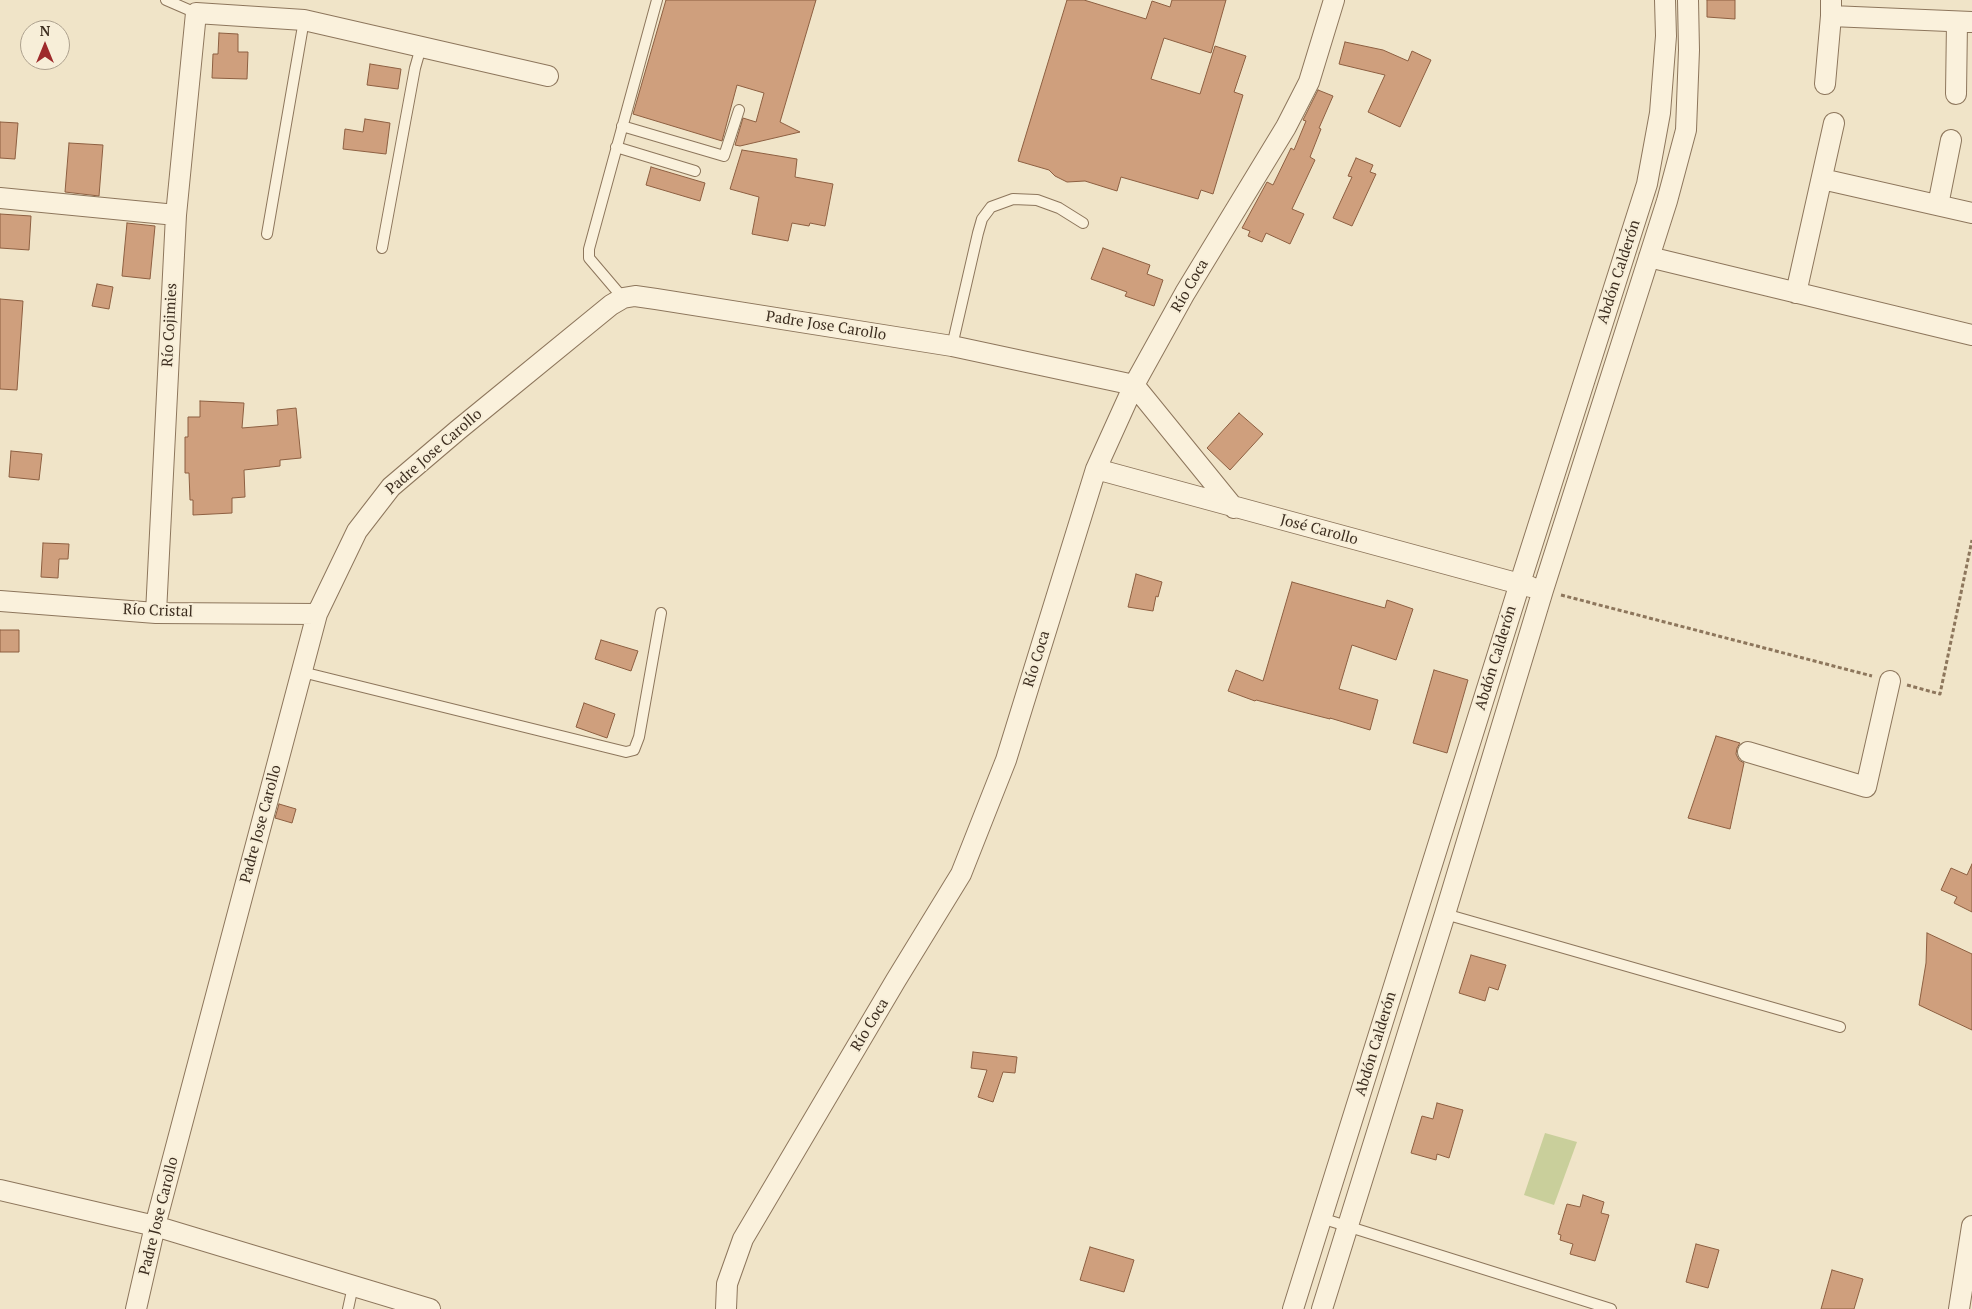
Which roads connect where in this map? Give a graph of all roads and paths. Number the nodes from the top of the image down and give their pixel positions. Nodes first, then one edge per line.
1 (166, 0) edge
2 (657, 0) edge
3 (1334, 0) edge
4 (1665, 0) edge
5 (1688, 0) edge
6 (1831, 8) edge
7 (196, 13) junction
8 (304, 20) junction
9 (1965, 22) edge
10 (421, 47) junction
11 (548, 76) dead end
12 (1825, 84) dead end
13 (1956, 94) dead end
14 (739, 110) dead end
15 (1834, 123) dead end
16 (622, 126) junction
17 (1951, 140) dead end
18 (616, 147) junction
19 (695, 171) dead end
20 (1822, 178) junction
21 (0, 198) edge
22 (1938, 205) junction
23 (1972, 213) edge
24 (176, 215) junction
25 (1082, 223) dead end
26 (267, 234) dead end
27 (382, 248) dead end
28 (1649, 257) junction
29 (1796, 293) junction
30 (623, 298) junction
31 (1972, 335) edge
32 (952, 346) junction
33 (1134, 385) junction
34 (1096, 470) junction
35 (1234, 508) junction
36 (1972, 540) edge
37 (1520, 583) junction
38 (1543, 590) junction
39 (0, 601) edge
40 (156, 613) junction
41 (661, 613) dead end
42 (317, 614) junction
43 (302, 672) junction
44 (1890, 681) junction
45 (1748, 752) dead end
46 (1445, 914) junction
47 (1840, 1027) dead end
48 (0, 1190) edge
49 (1321, 1218) junction
50 (155, 1226) junction
51 (1348, 1226) junction
52 (1972, 1226) edge
53 (353, 1286) junction
54 (136, 1309) edge
55 (348, 1309) edge
56 (430, 1309) edge
57 (726, 1309) edge
58 (1293, 1309) edge
59 (1322, 1309) edge
60 (1611, 1309) edge
61 (1959, 1309) edge

1 - 7 lane
2 - 16 lane
3 - 33 street, Río Coca
4 - 37 street, Abdón Calderón
5 - 28 street, Abdón Calderón
6 - 9 street
6 - 12 street
7 - 8 street
7 - 24 street, Río Cojimies
8 - 10 street
8 - 26 lane
9 - 13 street
10 - 11 street
10 - 27 lane
14 - 16 lane
15 - 20 street
16 - 18 lane
17 - 22 street
18 - 19 lane
18 - 30 lane
20 - 22 street
20 - 29 street
21 - 24 street
22 - 23 street
24 - 40 street, Río Cojimies
25 - 32 lane
28 - 29 street
28 - 38 street, Abdón Calderón
29 - 31 street
30 - 32 street, Padre Jose Carollo
30 - 42 street, Padre Jose Carollo
32 - 33 street, Padre Jose Carollo
33 - 34 street, Río Coca
33 - 35 street
34 - 35 street, José Carollo
34 - 57 street, Río Coca
35 - 37 street, José Carollo
36 - 44 path
37 - 38 street, José Carollo
37 - 49 street, Abdón Calderón
38 - 44 path
38 - 46 street, Abdón Calderón
39 - 40 street, Río Cristal
40 - 42 street, Río Cristal
41 - 43 lane
42 - 43 street, Padre Jose Carollo
43 - 50 street, Padre Jose Carollo
44 - 45 street
46 - 47 lane
46 - 51 street, Abdón Calderón
48 - 50 street
49 - 51 lane
49 - 58 street, Abdón Calderón
50 - 53 street
50 - 54 street, Padre Jose Carollo
51 - 59 street, Abdón Calderón
51 - 60 lane
52 - 61 street
53 - 55 lane
53 - 56 street

